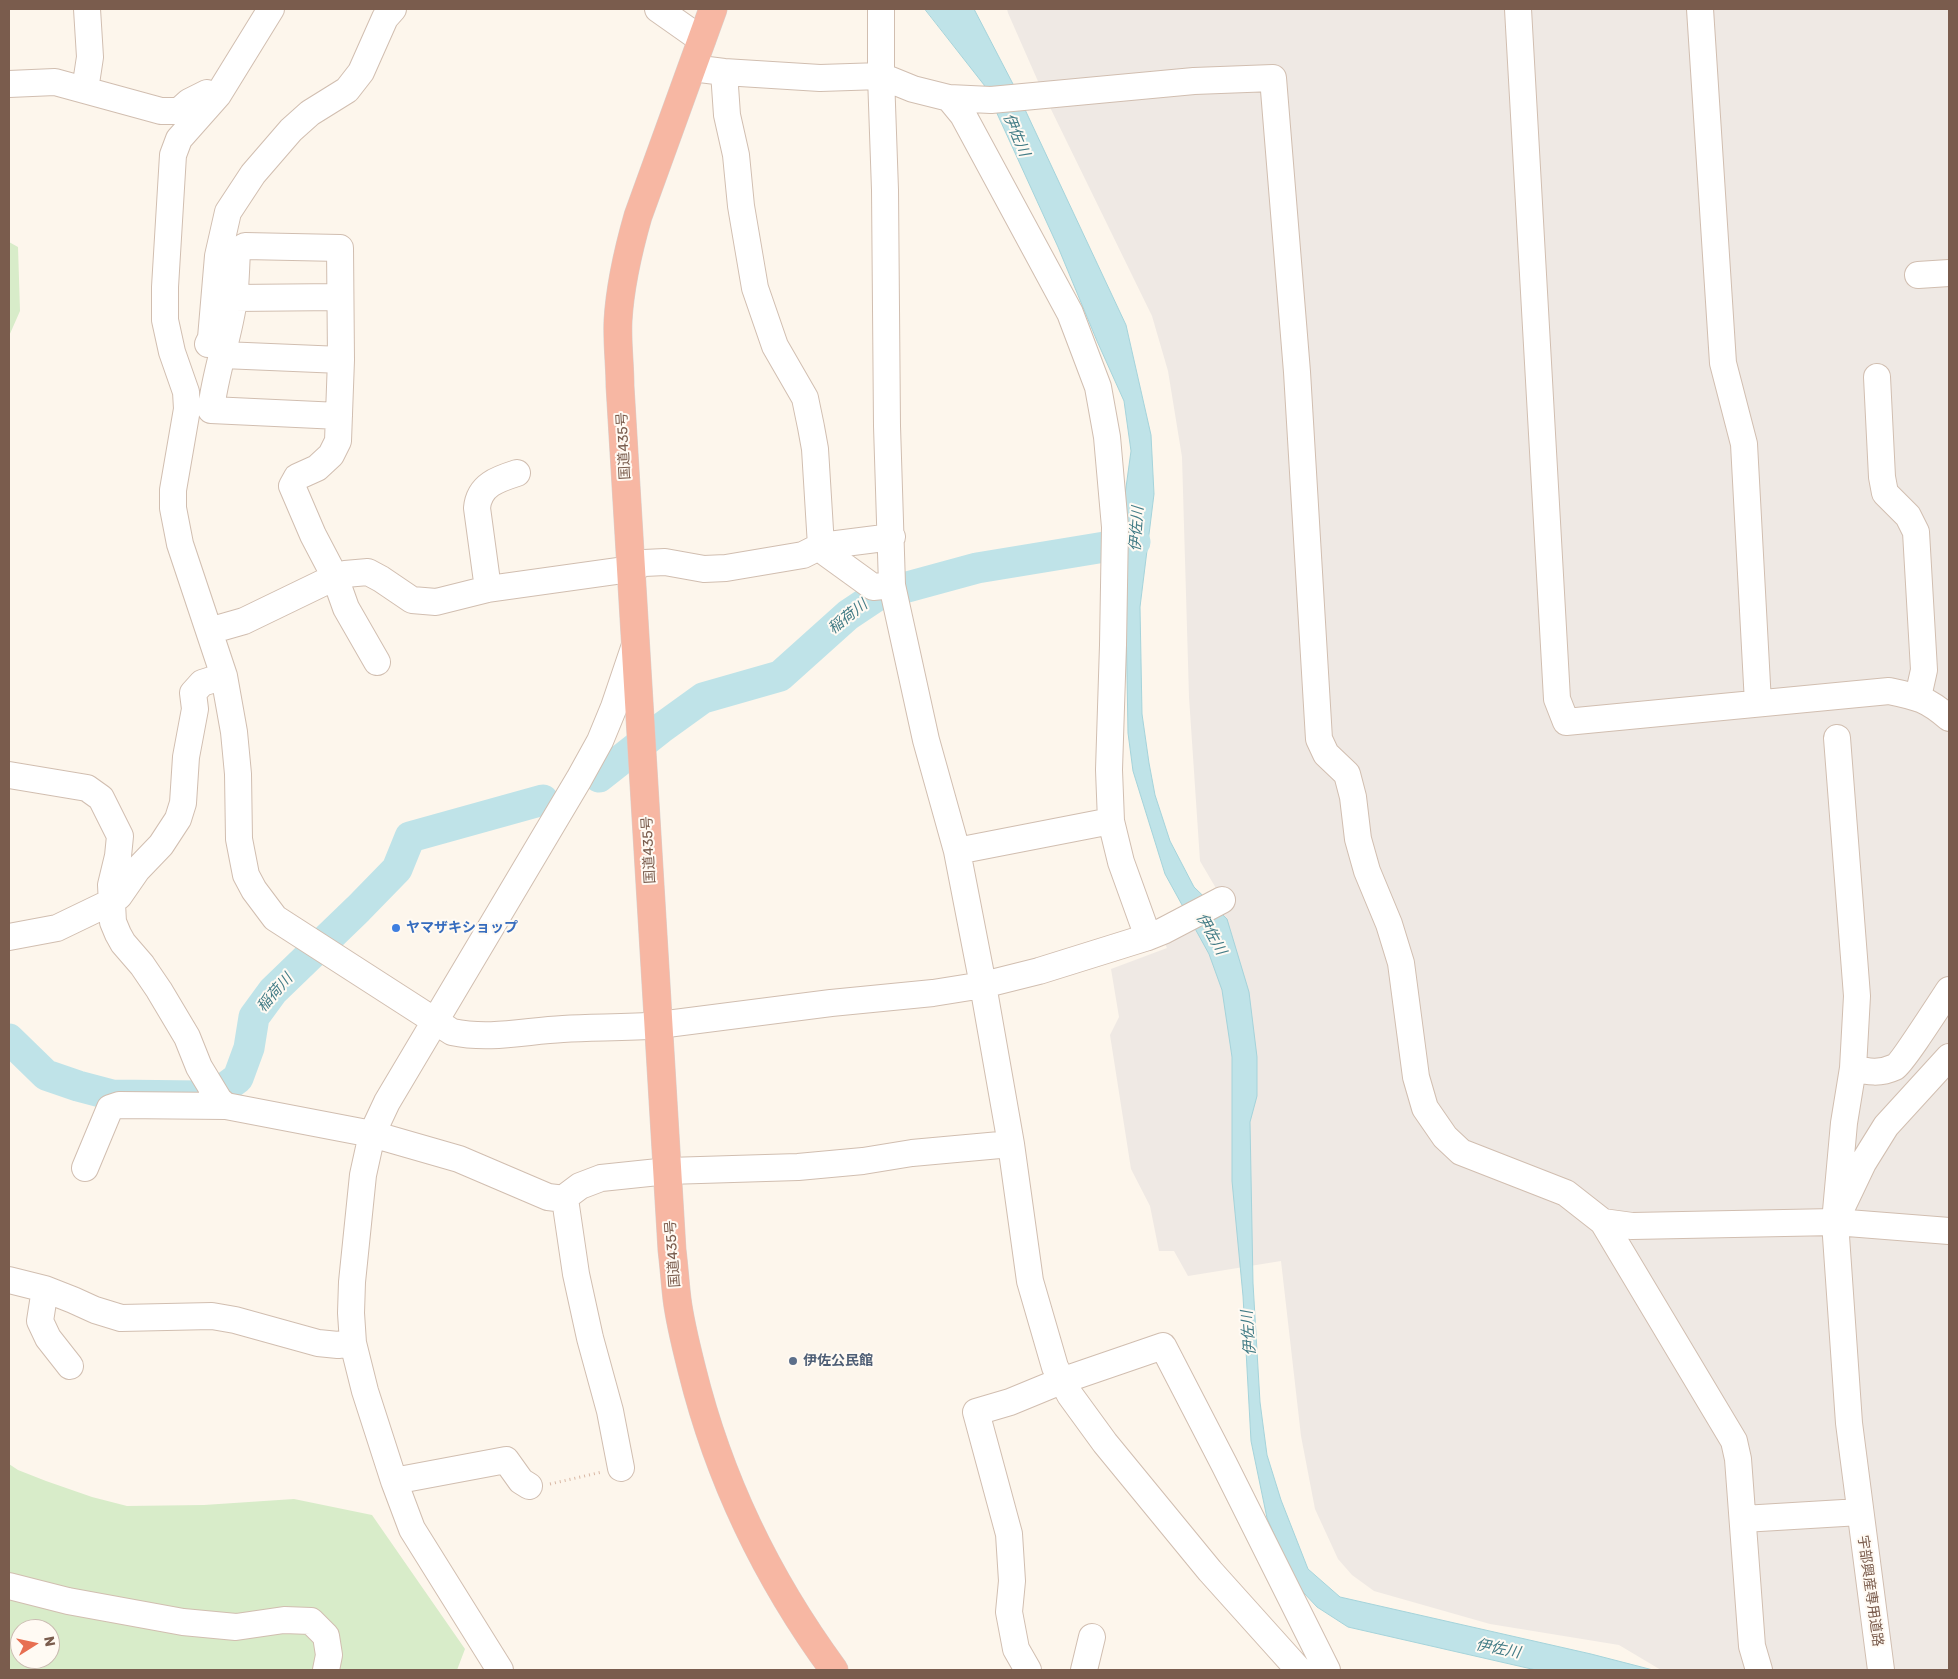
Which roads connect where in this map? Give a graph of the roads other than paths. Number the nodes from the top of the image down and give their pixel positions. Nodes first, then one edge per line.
1 (87, 9) edge
2 (271, 9) edge
3 (393, 9) edge
4 (658, 9) edge
5 (713, 9) edge
6 (1518, 9) edge
7 (1700, 9) edge
8 (881, 10) edge
9 (702, 40) junction
10 (692, 68) junction
11 (724, 72) junction
12 (881, 76) junction
13 (9, 84) edge
14 (85, 90) junction
15 (218, 95) junction
16 (957, 98) junction
17 (1949, 273) edge
18 (1918, 275) dead end
19 (340, 297) junction
20 (234, 298) junction
21 (223, 355) junction
22 (341, 360) junction
23 (1876, 377) dead end
24 (186, 392) junction
25 (340, 416) junction
26 (517, 473) dead end
27 (892, 537) junction
28 (821, 546) junction
29 (631, 568) junction
30 (335, 577) junction
31 (892, 585) junction
32 (488, 589) junction
33 (209, 631) junction
34 (636, 642) junction
35 (377, 662) dead end
36 (224, 676) junction
37 (1918, 697) junction
38 (1758, 703) junction
39 (1949, 718) edge
40 (1837, 738) dead end
41 (9, 775) edge
42 (1111, 821) junction
43 (957, 851) junction
44 (1222, 900) dead end
45 (111, 902) junction
46 (1156, 934) junction
47 (9, 937) edge
48 (983, 985) junction
49 (1949, 990) edge
50 (435, 1021) junction
51 (659, 1025) junction
52 (1949, 1057) edge
53 (1853, 1068) junction
54 (226, 1106) junction
55 (372, 1134) junction
56 (1011, 1144) junction
57 (85, 1168) dead end
58 (668, 1171) junction
59 (565, 1199) junction
60 (1603, 1222) junction
61 (1835, 1222) junction
62 (1949, 1231) edge
63 (9, 1280) edge
64 (45, 1289) junction
65 (354, 1343) junction
66 (70, 1366) dead end
67 (1062, 1380) junction
68 (621, 1468) road end
69 (394, 1481) junction
70 (529, 1486) road end
71 (1860, 1512) junction
72 (1743, 1519) junction
73 (9, 1586) edge
74 (1092, 1637) dead end
75 (326, 1670) edge
76 (500, 1670) edge
77 (834, 1670) edge
78 (1028, 1670) edge
79 (1084, 1670) edge
80 (1299, 1670) edge
81 (1327, 1670) edge
82 (1759, 1670) edge
83 (1881, 1670) edge

1 - 14 street
2 - 15 street
3 - 24 street
4 - 9 street
5 - 9 highway, 国道435号
6 - 38 street
7 - 38 street
8 - 12 street
9 - 10 highway, 国道435号
10 - 11 street
10 - 29 highway, 国道435号
11 - 12 street
11 - 28 street
12 - 16 street
12 - 27 street
13 - 14 street
14 - 15 street
15 - 24 street
16 - 42 street
16 - 60 street
17 - 18 street
19 - 20 street
19 - 20 street
19 - 22 street
20 - 21 street
21 - 22 street
21 - 25 street
22 - 25 street
23 - 37 street
24 - 33 street
25 - 30 street
26 - 32 street
27 - 28 street
27 - 31 street
28 - 29 street
28 - 31 street
29 - 32 street
29 - 34 highway, 国道435号
30 - 32 street
30 - 33 street
30 - 35 street
31 - 43 street
33 - 36 street
34 - 50 street
34 - 51 highway, 国道435号
36 - 45 street
36 - 50 street
37 - 38 street
37 - 39 street
40 - 53 street, 宇部興産専用道路
41 - 45 street
42 - 43 street
42 - 46 street
43 - 48 street
44 - 46 street
45 - 47 street
45 - 54 street
46 - 48 street
48 - 51 street
48 - 56 street
49 - 53 street
50 - 51 street
50 - 55 street
51 - 58 highway, 国道435号
52 - 61 street
53 - 61 street, 宇部興産専用道路
54 - 55 street
54 - 57 street
55 - 59 street
55 - 65 street
56 - 58 street
56 - 67 street
58 - 59 street
58 - 77 highway, 国道435号
59 - 68 street
60 - 61 street
60 - 72 street
61 - 62 street
61 - 71 street, 宇部興産専用道路
63 - 64 street
64 - 65 street
64 - 66 street
65 - 69 street
67 - 78 street
67 - 80 street
67 - 81 street
69 - 70 street
69 - 76 street
71 - 72 street
71 - 83 street, 宇部興産専用道路
72 - 82 street
73 - 75 street
74 - 79 street

